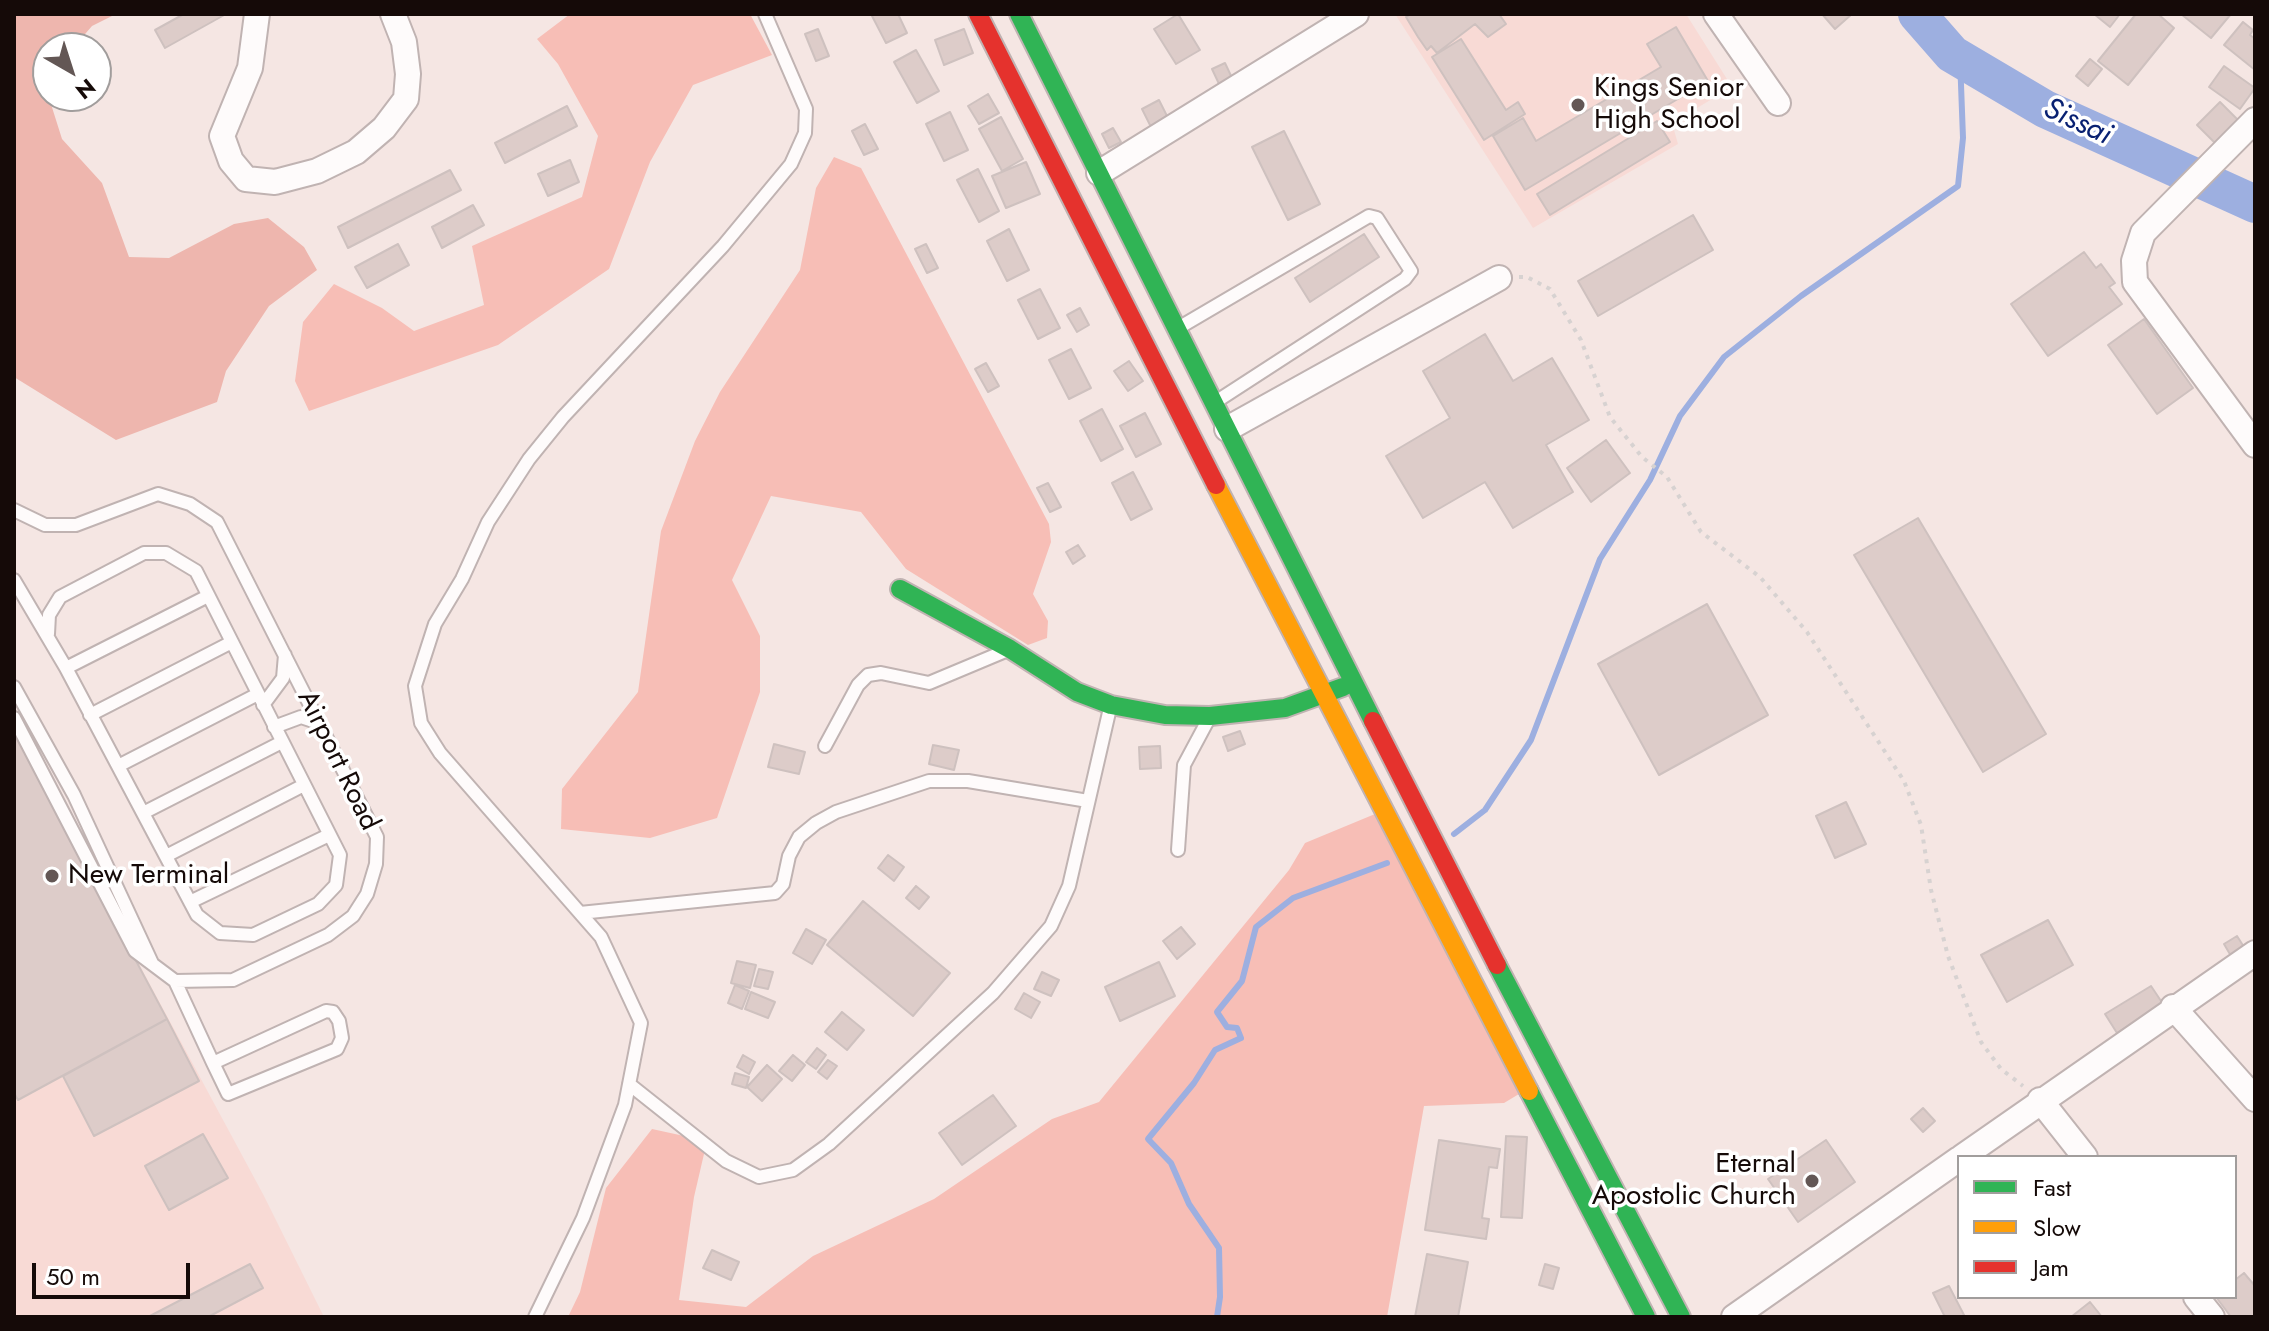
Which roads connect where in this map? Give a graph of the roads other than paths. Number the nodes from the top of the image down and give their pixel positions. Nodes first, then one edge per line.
1 (257, 14) edge
2 (393, 14) edge
3 (765, 14) edge
4 (978, 14) edge
5 (1019, 14) edge
6 (1356, 14) edge
7 (1716, 14) edge
8 (1778, 103) dead end
9 (2255, 120) edge
10 (1099, 173) junction
11 (1499, 278) road end
12 (1177, 328) junction
13 (1214, 402) junction
14 (1227, 429) junction
15 (2255, 445) edge
16 (14, 510) edge
17 (14, 580) edge
18 (900, 589) dead end
19 (208, 596) junction
20 (269, 624) junction
21 (48, 634) junction
22 (232, 642) junction
23 (1010, 649) junction
24 (66, 668) junction
25 (1355, 681) junction
26 (14, 687) edge
27 (1324, 697) junction
28 (260, 699) junction
29 (1111, 705) junction
30 (90, 715) junction
31 (1210, 716) junction
32 (14, 718) edge
33 (274, 727) junction
34 (282, 742) junction
35 (825, 746) dead end
36 (332, 748) junction
37 (118, 766) junction
38 (304, 785) junction
39 (1088, 801) junction
40 (143, 813) junction
41 (329, 835) junction
42 (1178, 850) dead end
43 (166, 856) junction
44 (190, 902) junction
45 (580, 913) junction
46 (2255, 953) edge
47 (153, 966) junction
48 (175, 981) junction
49 (2173, 1007) junction
50 (213, 1063) junction
51 (629, 1084) junction
52 (2255, 1099) edge
53 (2040, 1100) junction
54 (1964, 1155) edge
55 (2083, 1155) edge
56 (1957, 1160) edge
57 (2198, 1299) edge
58 (535, 1317) edge
59 (1646, 1317) edge
60 (1681, 1317) edge
61 (1734, 1317) edge
62 (2212, 1317) edge

1 - 2 street
3 - 45 lane
4 - 27 street
5 - 10 street
6 - 10 street
7 - 8 street
9 - 15 street
10 - 12 street
11 - 14 street
12 - 13 street
12 - 13 lane
13 - 14 street
14 - 25 street
16 - 20 lane, Airport Road
17 - 21 lane
18 - 23 street
19 - 21 lane
19 - 22 lane
19 - 24 lane
20 - 28 lane
20 - 36 lane, Airport Road
21 - 24 lane
22 - 28 lane
22 - 30 lane
23 - 29 street
23 - 35 lane
24 - 30 lane
25 - 27 street
25 - 60 street
26 - 47 lane
27 - 31 street
27 - 59 street
28 - 33 lane
28 - 37 lane
29 - 31 street
29 - 39 lane
30 - 37 lane
31 - 42 lane
32 - 47 lane
33 - 34 lane
33 - 36 lane
34 - 38 lane
34 - 40 lane
36 - 48 lane, Airport Road
37 - 40 lane
38 - 41 lane
38 - 43 lane
39 - 45 lane
39 - 51 lane
40 - 43 lane
41 - 44 lane
41 - 44 lane
43 - 44 lane
45 - 51 lane
46 - 49 street
47 - 48 lane
48 - 50 lane
49 - 52 street
49 - 53 street
50 - 50 lane
51 - 58 lane
53 - 54 street
53 - 55 street
56 - 61 street
57 - 62 street

